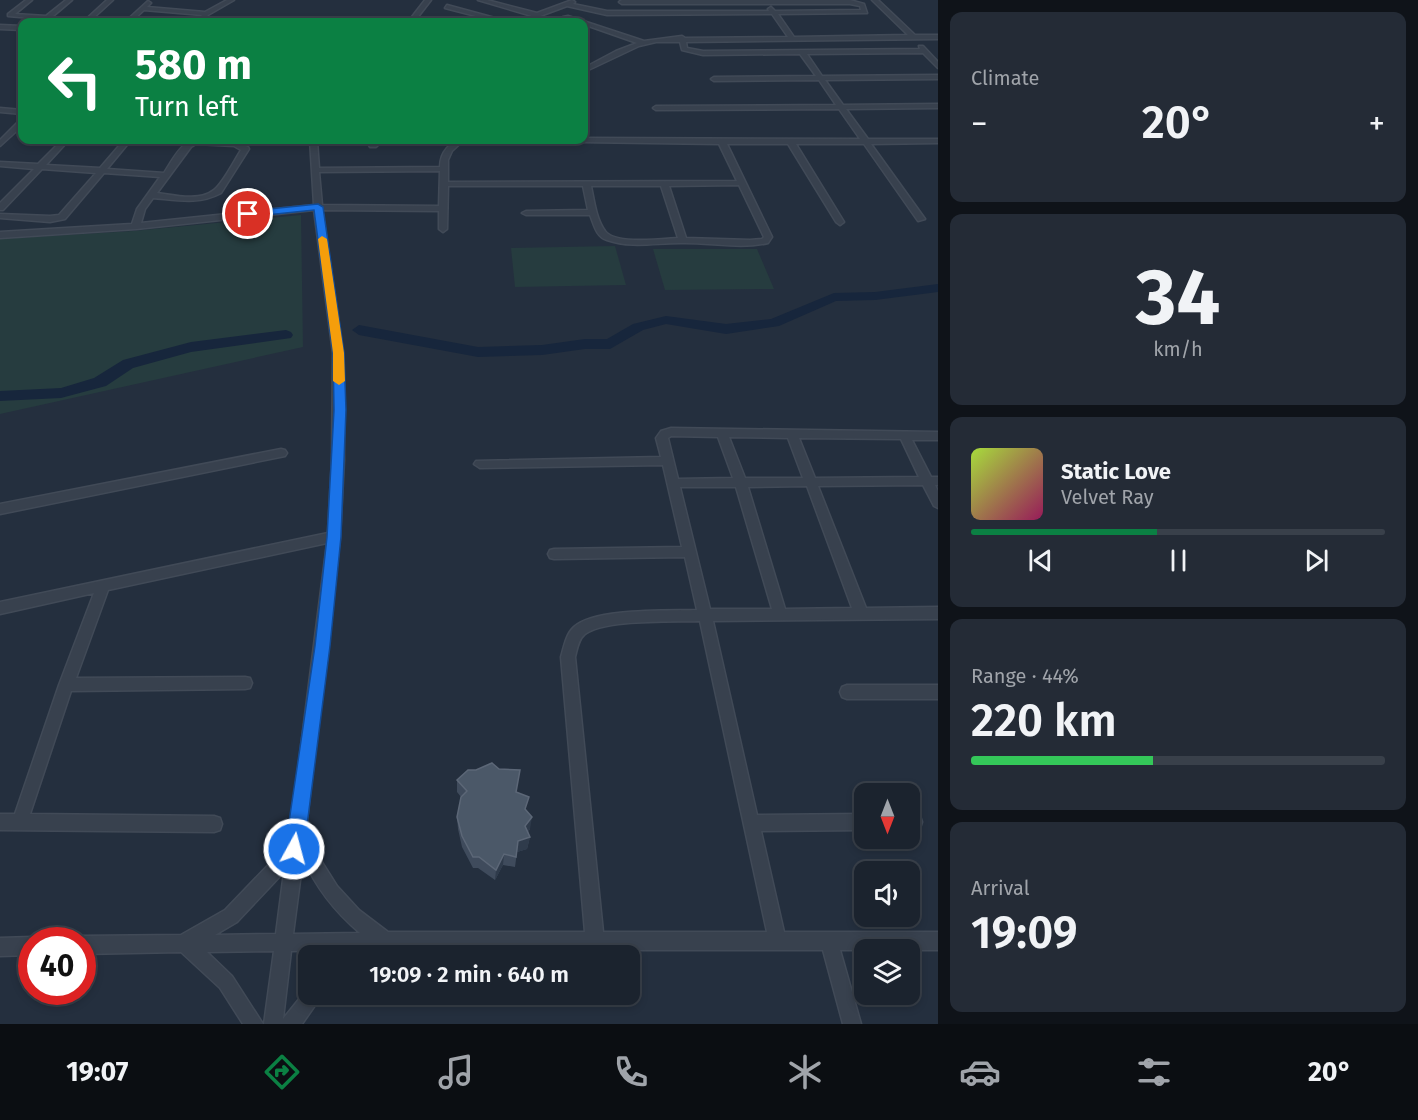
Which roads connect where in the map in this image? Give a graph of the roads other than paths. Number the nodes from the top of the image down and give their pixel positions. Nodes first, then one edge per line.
1 (29, 0) edge
2 (69, 0) edge
3 (110, 0) edge
4 (151, 0) edge
5 (231, 0) edge
6 (428, 0) edge
7 (481, 0) edge
8 (579, 0) edge
9 (875, 0) edge
10 (622, 2) dead end
11 (767, 2) junction
12 (566, 4) junction
13 (447, 7) dead end
14 (143, 8) junction
15 (206, 14) junction
16 (774, 14) junction
17 (0, 15) edge
18 (10, 15) junction
19 (536, 15) junction
20 (31, 18) edge
21 (47, 18) edge
22 (90, 18) edge
23 (133, 18) edge
24 (202, 18) edge
25 (414, 18) edge
26 (489, 18) edge
27 (529, 18) edge
28 (588, 25) edge
29 (0, 27) edge
30 (18, 28) edge
31 (787, 37) junction
32 (912, 37) junction
33 (938, 37) edge
34 (682, 38) junction
35 (642, 42) junction
36 (925, 51) junction
37 (798, 52) junction
38 (938, 66) edge
39 (588, 68) edge
40 (938, 77) edge
41 (714, 79) dead end
42 (823, 79) junction
43 (938, 106) edge
44 (841, 107) junction
45 (656, 108) dead end
46 (0, 111) edge
47 (18, 112) edge
48 (18, 127) edge
49 (588, 140) edge
50 (865, 141) junction
51 (938, 141) edge
52 (722, 142) junction
53 (791, 142) junction
54 (0, 144) edge
55 (62, 144) edge
56 (124, 144) edge
57 (190, 144) edge
58 (235, 144) edge
59 (313, 144) edge
60 (453, 144) edge
61 (0, 164) edge
62 (40, 166) junction
63 (444, 169) junction
64 (315, 170) junction
65 (100, 171) junction
66 (165, 175) junction
67 (742, 183) junction
68 (444, 184) junction
69 (587, 184) junction
70 (664, 184) junction
71 (151, 195) junction
72 (318, 207) junction
73 (0, 208) edge
74 (443, 209) junction
75 (593, 212) junction
76 (526, 213) dead end
77 (0, 216) edge
78 (921, 219) dead end
79 (840, 222) dead end
80 (136, 226) junction
81 (443, 229) dead end
82 (0, 235) edge
83 (683, 240) junction
84 (722, 433) junction
85 (792, 433) junction
86 (904, 435) junction
87 (938, 436) edge
88 (281, 453) dead end
89 (668, 461) junction
90 (480, 464) dead end
91 (810, 481) junction
92 (933, 481) edge
93 (674, 483) junction
94 (741, 483) junction
95 (938, 503) edge
96 (0, 509) edge
97 (334, 537) junction
98 (691, 552) junction
99 (554, 554) dead end
100 (103, 587) junction
101 (0, 608) edge
102 (861, 613) junction
103 (938, 613) edge
104 (780, 614) junction
105 (705, 615) junction
106 (245, 683) dead end
107 (66, 685) junction
108 (847, 692) dead end
109 (938, 692) edge
110 (0, 822) edge
111 (20, 822) junction
112 (854, 822) edge
113 (750, 823) junction
114 (214, 824) dead end
115 (297, 826) junction
116 (777, 939) junction
117 (385, 940) junction
118 (938, 940) edge
119 (829, 941) junction
120 (282, 942) junction
121 (595, 942) junction
122 (184, 943) junction
123 (96, 945) edge
124 (378, 945) edge
125 (18, 946) edge
126 (0, 947) edge
127 (305, 1005) edge
128 (254, 1024) edge
129 (273, 1024) edge
130 (290, 1024) edge
131 (852, 1024) edge

1 - 18 street
2 - 21 street
3 - 22 street
4 - 14 street
5 - 15 street
6 - 25 street
7 - 19 street
8 - 12 street
9 - 32 street
10 - 11 street
11 - 16 street
11 - 16 street
12 - 16 street
12 - 19 street
13 - 26 street
14 - 15 street
14 - 23 street
15 - 24 street
16 - 31 street
17 - 18 street
18 - 20 street
19 - 27 street
28 - 35 street
29 - 30 street
31 - 32 street
31 - 34 street
31 - 37 street
32 - 33 street
32 - 36 street
34 - 35 street
34 - 37 street
35 - 39 street
36 - 37 street
36 - 38 street
37 - 42 street
40 - 42 street
41 - 42 street
42 - 44 street
43 - 44 street
44 - 45 street
44 - 50 street
46 - 47 street
48 - 54 street
49 - 52 street
50 - 51 street
50 - 53 street
50 - 78 street
52 - 53 street
52 - 67 street
53 - 79 street
55 - 62 street
56 - 65 street
57 - 66 street
58 - 71 street
59 - 64 street
60 - 63 street
61 - 62 street
62 - 65 street
62 - 73 street
63 - 64 street
63 - 68 street
64 - 72 street
65 - 66 street
65 - 77 street
66 - 71 street
67 - 70 street
67 - 83 street
68 - 69 street
68 - 74 street
69 - 70 street
69 - 75 street
70 - 83 street
71 - 80 street
72 - 74 street
72 - 80 street
72 - 97 street
74 - 81 street
75 - 76 street
75 - 83 street
80 - 82 street
84 - 85 street
84 - 89 street
84 - 94 street
85 - 86 street
85 - 91 street
86 - 87 street
86 - 92 street
88 - 96 street
89 - 90 street
89 - 93 street
91 - 92 street
91 - 94 street
91 - 102 street
92 - 95 street
93 - 94 street
93 - 98 street
94 - 104 street
97 - 100 street
97 - 115 street
98 - 99 street
98 - 105 street
100 - 101 street
100 - 107 street
102 - 103 street
102 - 104 street
104 - 105 street
105 - 113 street
105 - 121 street
106 - 107 street
107 - 111 street
108 - 109 street
110 - 111 street
111 - 114 street
112 - 113 street
113 - 116 street
115 - 117 street
115 - 120 street
115 - 122 street
116 - 119 street
116 - 121 street
117 - 120 street
117 - 121 street
117 - 124 street
118 - 119 street
119 - 131 street
120 - 122 street
120 - 129 street
122 - 123 street
122 - 128 street
125 - 126 street
127 - 130 street

